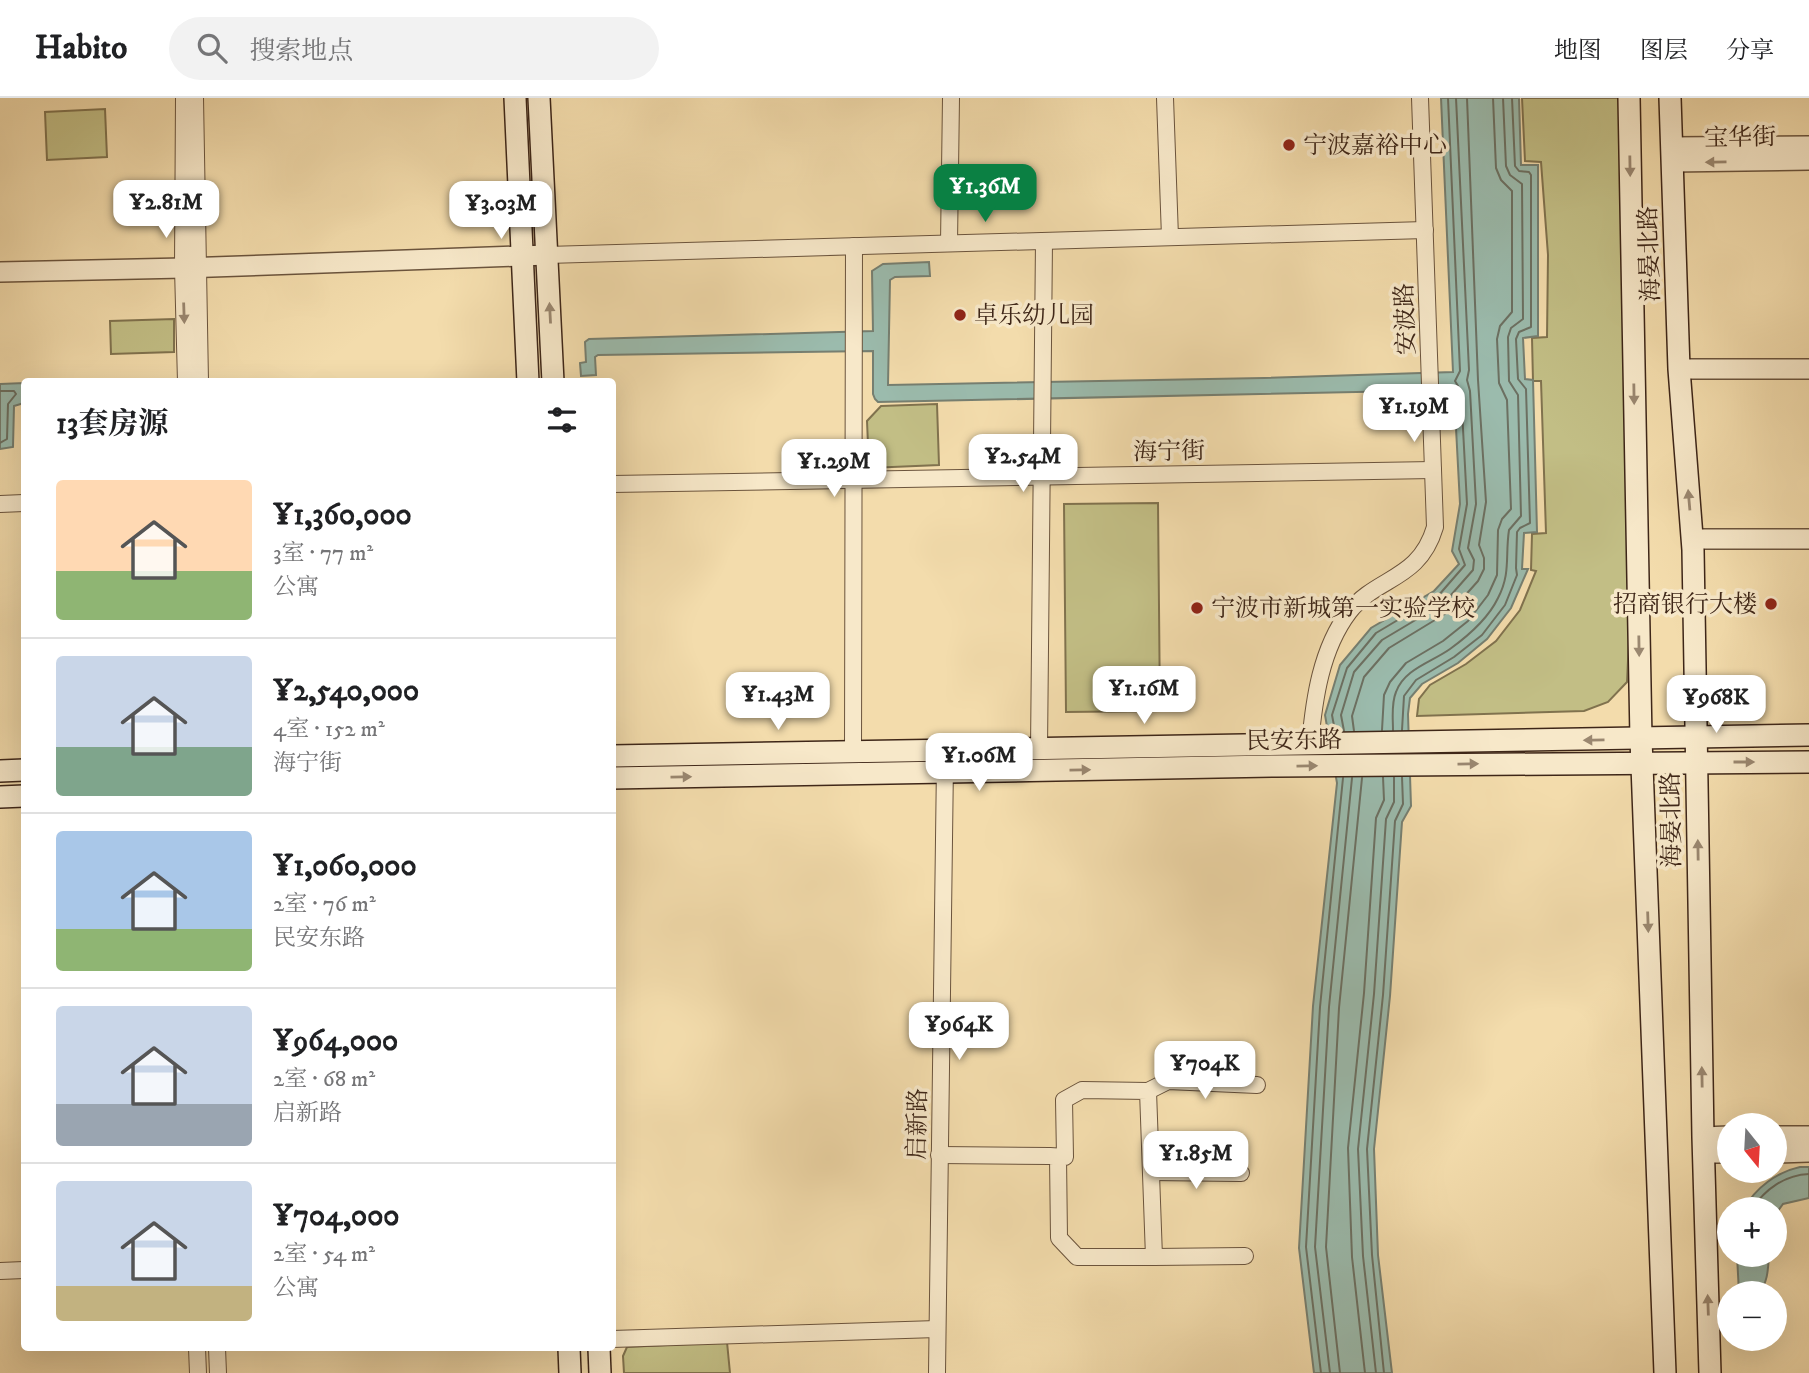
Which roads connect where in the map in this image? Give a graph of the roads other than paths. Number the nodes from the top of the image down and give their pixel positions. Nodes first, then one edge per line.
1 (184, 98) edge
2 (195, 98) edge
3 (516, 98) edge
4 (539, 98) edge
5 (951, 98) edge
6 (1165, 98) edge
7 (1420, 98) edge
8 (1629, 98) edge
9 (1670, 98) edge
10 (1809, 146) edge
11 (1672, 155) junction
12 (1809, 160) edge
13 (1425, 230) junction
14 (1170, 237) junction
15 (1044, 241) junction
16 (949, 243) junction
17 (854, 246) junction
18 (547, 255) junction
19 (522, 256) junction
20 (190, 268) junction
21 (0, 272) edge
22 (1679, 369) junction
23 (1809, 369) edge
24 (186, 378) edge
25 (200, 378) edge
26 (527, 378) edge
27 (553, 378) edge
28 (1433, 470) junction
29 (1042, 476) junction
30 (852, 480) junction
31 (616, 484) edge
32 (21, 503) edge
33 (0, 504) edge
34 (1809, 539) edge
35 (1693, 544) junction
36 (1809, 551) edge
37 (1809, 735) edge
38 (1695, 738) junction
39 (1641, 739) junction
40 (1310, 744) junction
41 (1039, 749) junction
42 (945, 750) junction
43 (853, 752) junction
44 (616, 756) edge
45 (1642, 762) junction
46 (1697, 762) junction
47 (1809, 762) edge
48 (21, 770) edge
49 (0, 771) edge
50 (945, 772) junction
51 (616, 778) edge
52 (21, 796) edge
53 (0, 797) edge
54 (1257, 1085) dead end
55 (1147, 1091) junction
56 (1787, 1136) edge
57 (1809, 1136) edge
58 (1717, 1140) edge
59 (1703, 1145) junction
60 (1717, 1149) edge
61 (1809, 1152) edge
62 (1787, 1153) edge
63 (939, 1155) junction
64 (1058, 1157) junction
65 (1151, 1172) junction
66 (1241, 1173) dead end
67 (1245, 1256) dead end
68 (1154, 1257) junction
69 (21, 1270) edge
70 (0, 1271) edge
71 (937, 1329) junction
72 (616, 1339) edge
73 (197, 1351) edge
74 (217, 1351) edge
75 (569, 1351) edge
76 (598, 1351) edge
77 (198, 1373) edge
78 (218, 1373) edge
79 (570, 1373) edge
80 (600, 1373) edge
81 (937, 1373) edge
82 (1665, 1373) edge
83 (1710, 1373) edge

1 - 20 street
2 - 20 street
3 - 19 main road
4 - 18 main road
5 - 16 street
6 - 14 street
7 - 13 street, 安波路
8 -> 39 main road, 海晏北路
9 - 11 main road, 海晏北路
10 - 11 street, 宝华街
12 -> 11 street, 宝华街
11 - 22 main road, 海晏北路
13 - 14 street
13 - 28 street, 安波路
14 - 15 street
15 - 16 street
15 - 29 street
16 - 17 street
17 - 18 street
17 - 30 street
18 - 19 street
27 -> 18 main road
19 - 20 street
19 - 26 main road
20 - 21 street
20 -> 24 street
20 - 25 street
22 - 23 street
35 -> 22 main road, 海晏北路
28 - 29 street, 海宁街
28 - 40 street, 安波路
29 - 30 street, 海宁街
29 - 41 street
30 - 31 street, 海宁街
30 - 43 street
32 - 33 street
34 - 35 street
35 - 36 street
35 - 38 main road, 海晏北路
37 - 38 main road, 民安东路
38 - 39 main road, 民安东路
38 - 46 main road, 海晏北路
39 -> 40 main road, 民安东路
39 - 45 main road, 海晏北路
40 - 41 main road, 民安东路
41 - 42 main road, 民安东路
42 - 43 main road, 民安东路
42 - 50 street, 启新路
43 - 44 main road, 民安东路
45 - 46 main road, 民安东路
50 -> 45 main road, 民安东路
45 -> 82 main road, 海晏北路
46 -> 47 main road, 民安东路
59 -> 46 main road, 海晏北路
48 - 49 main road
51 -> 50 main road, 民安东路
50 - 63 street, 启新路
52 - 53 main road
54 - 55 street
55 - 64 street
55 - 65 street
56 - 57 street
58 - 59 street
59 - 60 street
83 -> 59 main road, 海晏北路
61 - 62 street
63 - 64 street
63 - 71 street, 启新路
64 - 68 street
65 - 66 street
65 - 68 street
67 - 68 street
69 - 70 street
71 - 72 street
71 - 81 street, 启新路
73 - 77 street
74 - 78 street
75 - 79 main road
76 - 80 main road

